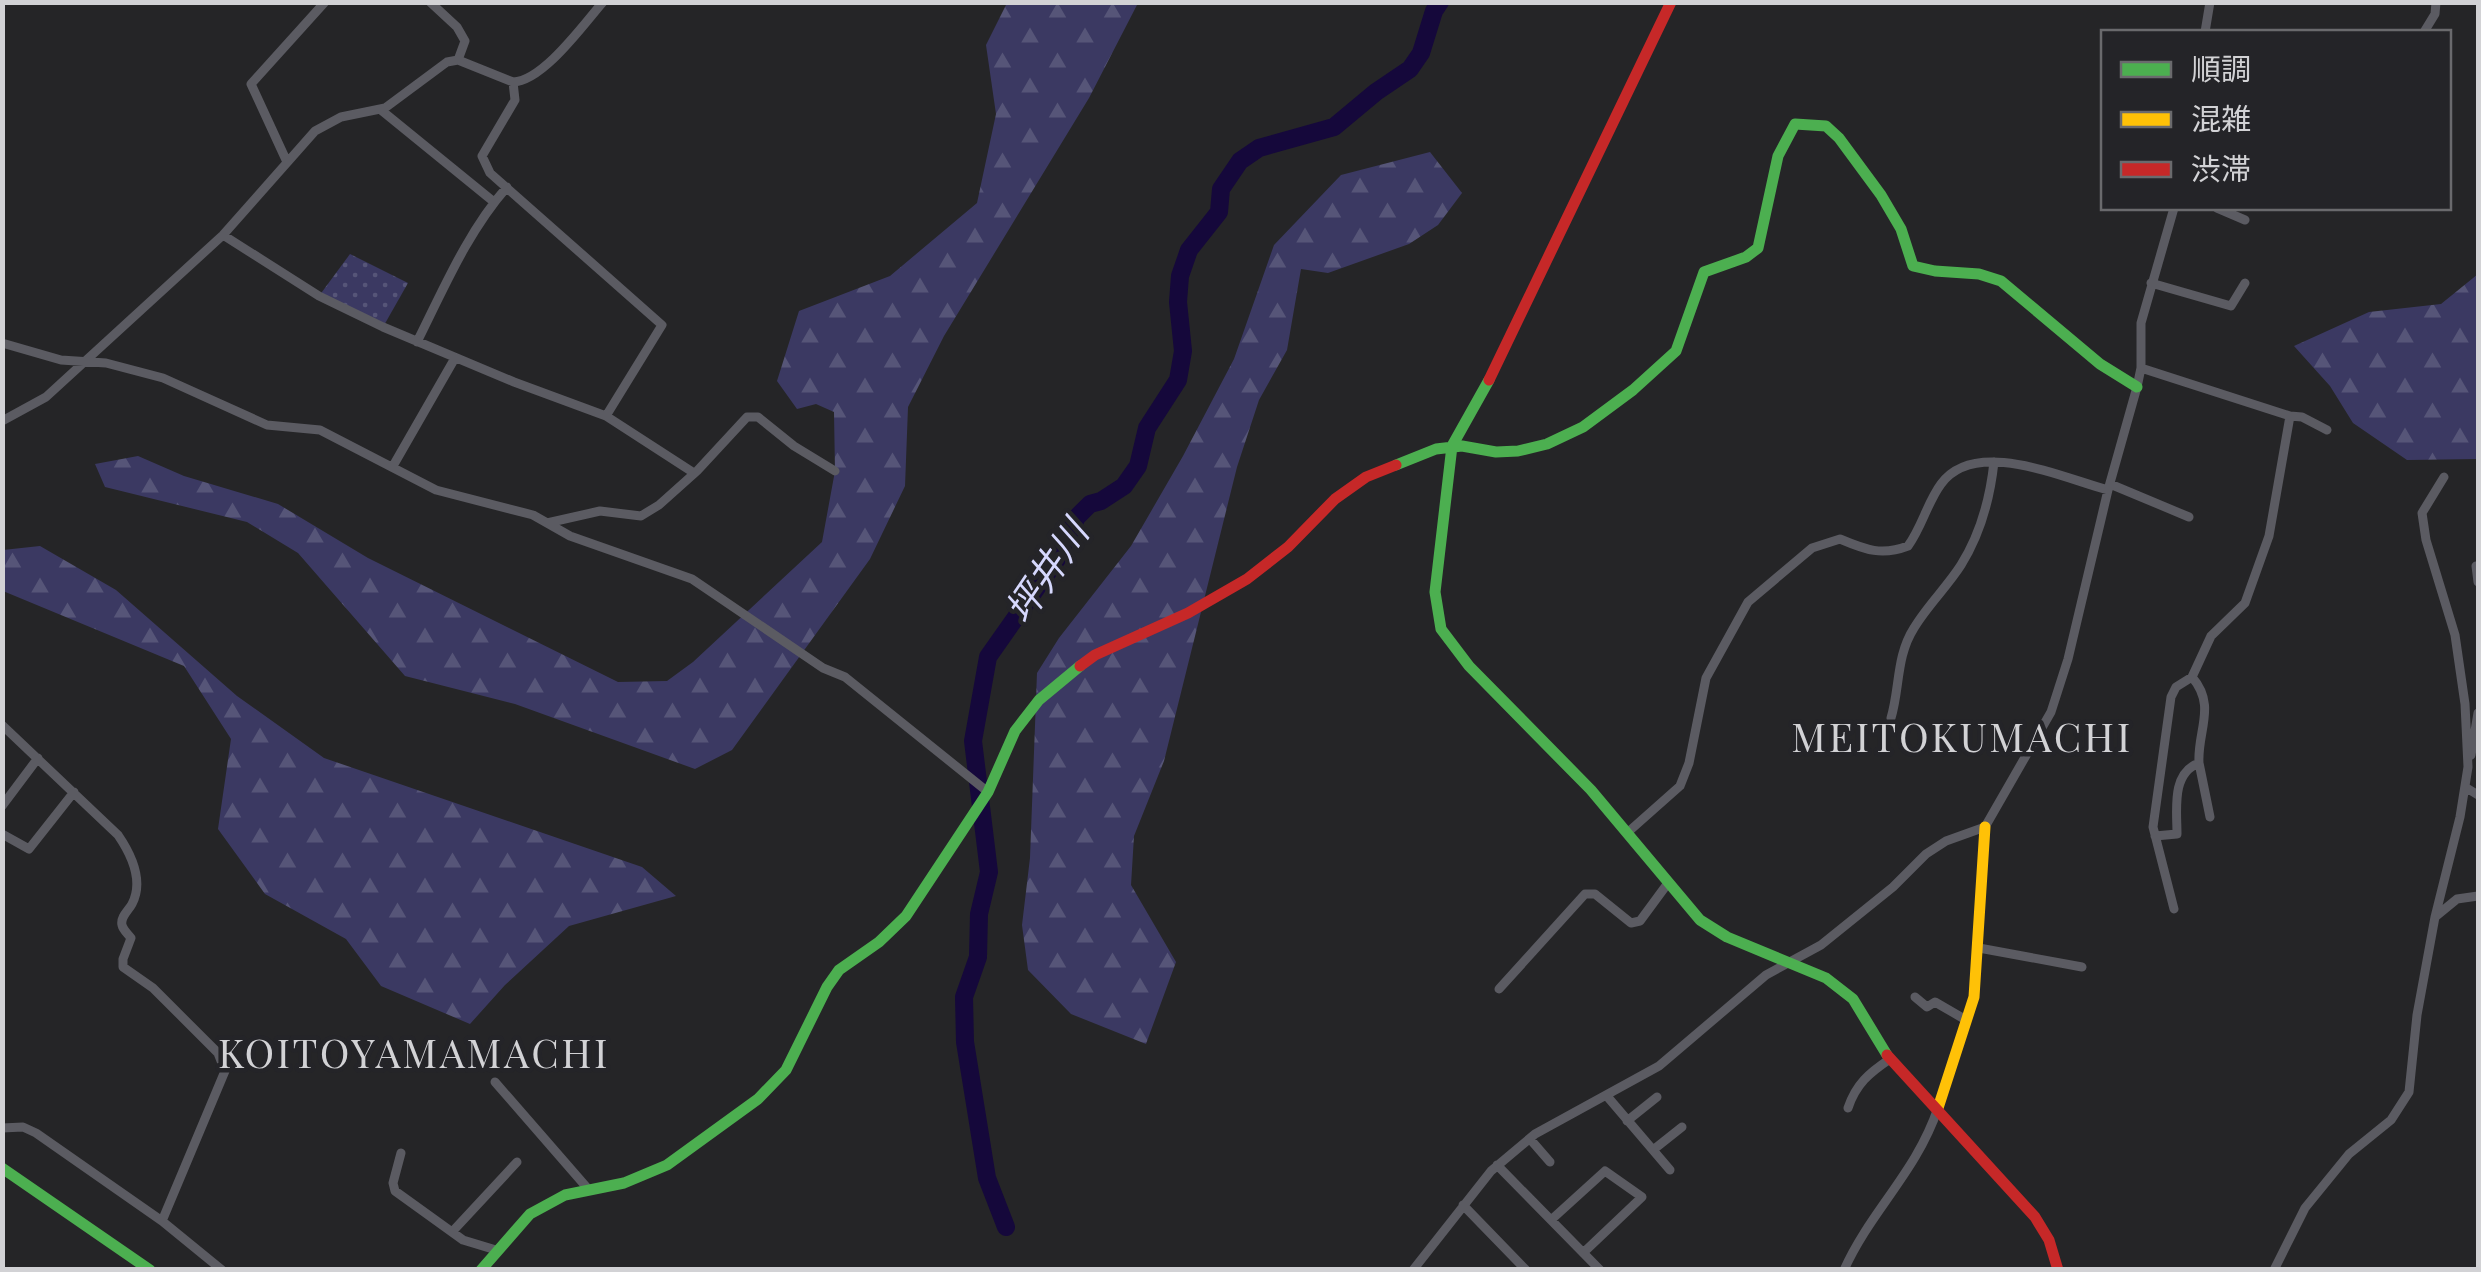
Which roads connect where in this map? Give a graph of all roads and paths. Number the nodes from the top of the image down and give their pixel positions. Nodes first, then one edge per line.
1 (325, 2) edge
2 (430, 2) edge
3 (603, 2) edge
4 (1670, 2) edge
5 (2210, 2) edge
6 (2436, 2) edge
7 (2205, 30) edge
8 (2425, 30) edge
9 (458, 60) junction
10 (512, 82) junction
11 (381, 110) junction
12 (287, 162) junction
13 (506, 187) junction
14 (494, 202) junction
15 (2173, 210) edge
16 (2222, 210) edge
17 (2245, 220) dead end
18 (223, 235) junction
19 (2151, 283) junction
20 (2245, 283) dead end
21 (416, 342) junction
22 (2, 343) edge
23 (455, 358) junction
24 (84, 361) junction
25 (2141, 368) junction
26 (2137, 387) junction
27 (606, 416) junction
28 (2290, 416) junction
29 (2, 421) edge
30 (2327, 430) dead end
31 (1452, 446) junction
32 (1994, 462) junction
33 (393, 466) junction
34 (835, 470) dead end
35 (694, 473) junction
36 (2444, 476) dead end
37 (2109, 487) junction
38 (2188, 517) dead end
39 (547, 523) junction
40 (2476, 566) dead end
41 (2478, 582) edge
42 (2192, 677) junction
43 (2478, 713) edge
44 (1891, 718) dead end
45 (2, 726) edge
46 (38, 758) junction
47 (2199, 763) junction
48 (2472, 770) edge
49 (2465, 787) junction
50 (74, 792) junction
51 (988, 792) junction
52 (2478, 796) edge
53 (2, 806) edge
54 (2210, 817) dead end
55 (1985, 827) junction
56 (1627, 833) junction
57 (2, 834) edge
58 (2155, 836) junction
59 (1668, 884) junction
60 (2478, 896) edge
61 (2174, 909) dead end
62 (2435, 917) junction
63 (1979, 948) junction
64 (1789, 965) junction
65 (2082, 966) dead end
66 (1499, 990) dead end
67 (1915, 997) dead end
68 (1966, 1020) junction
69 (1890, 1059) junction
70 (495, 1082) dead end
71 (1606, 1096) junction
72 (1657, 1097) dead end
73 (1848, 1108) dead end
74 (1938, 1108) junction
75 (1627, 1121) junction
76 (1682, 1126) dead end
77 (2, 1128) edge
78 (1530, 1139) junction
79 (1653, 1150) junction
80 (401, 1154) dead end
81 (517, 1162) dead end
82 (1550, 1162) dead end
83 (1497, 1166) junction
84 (2, 1168) edge
85 (1670, 1170) dead end
86 (588, 1190) junction
87 (1464, 1205) junction
88 (162, 1220) junction
89 (1551, 1220) junction
90 (452, 1232) junction
91 (496, 1250) junction
92 (1584, 1253) junction
93 (150, 1270) edge
94 (222, 1270) edge
95 (481, 1270) edge
96 (1413, 1270) edge
97 (1526, 1270) edge
98 (1600, 1270) edge
99 (1844, 1270) edge
100 (2058, 1270) edge
101 (2274, 1270) edge

1 - 12 street
2 - 9 street
3 - 10 street
4 - 31 street
5 - 7 street
6 - 8 street
9 - 10 street
9 - 11 street
10 - 13 street
11 - 12 street
11 - 14 street
12 - 18 street
13 - 14 street
13 - 27 street
14 - 21 street
15 - 19 street
16 - 17 street
18 - 21 street
18 - 24 street
19 - 20 street
19 - 25 street
21 - 23 street
22 - 24 street
23 - 27 street
23 - 33 street
24 - 29 street
24 - 33 street
25 - 26 street
25 - 28 street
26 - 31 street
26 - 37 street
27 - 35 street
28 - 30 street
28 - 42 street
31 - 51 street
31 - 56 street
32 - 37 street
32 - 44 street
32 - 56 street
33 - 39 street
34 - 35 street
35 - 39 street
36 - 48 street
37 - 38 street
37 - 55 street
39 - 51 street
40 - 41 street
42 - 47 street
42 - 58 street
43 - 48 street
45 - 46 street
46 - 50 street
46 - 53 street
47 - 54 street
47 - 58 street
48 - 49 street
49 - 52 street
49 - 62 street
50 - 57 street
50 - 88 street
51 - 86 street
55 - 63 street
55 - 64 street
56 - 59 street
58 - 61 street
59 - 64 street
59 - 66 street
60 - 62 street
62 - 101 street
63 - 65 street
63 - 68 street
64 - 69 street
64 - 71 street
67 - 68 street
68 - 74 street
69 - 73 street
69 - 74 street
70 - 86 street
71 - 75 street
71 - 78 street
72 - 75 street
74 - 99 street
74 - 100 street
75 - 79 street
76 - 79 street
77 - 88 street
78 - 82 street
78 - 83 street
79 - 85 street
80 - 90 street
81 - 90 street
83 - 87 street
83 - 89 street
84 - 93 street
86 - 91 street
87 - 96 street
87 - 97 street
88 - 94 street
89 - 92 street
89 - 92 street
90 - 91 street
91 - 95 street
92 - 98 street

